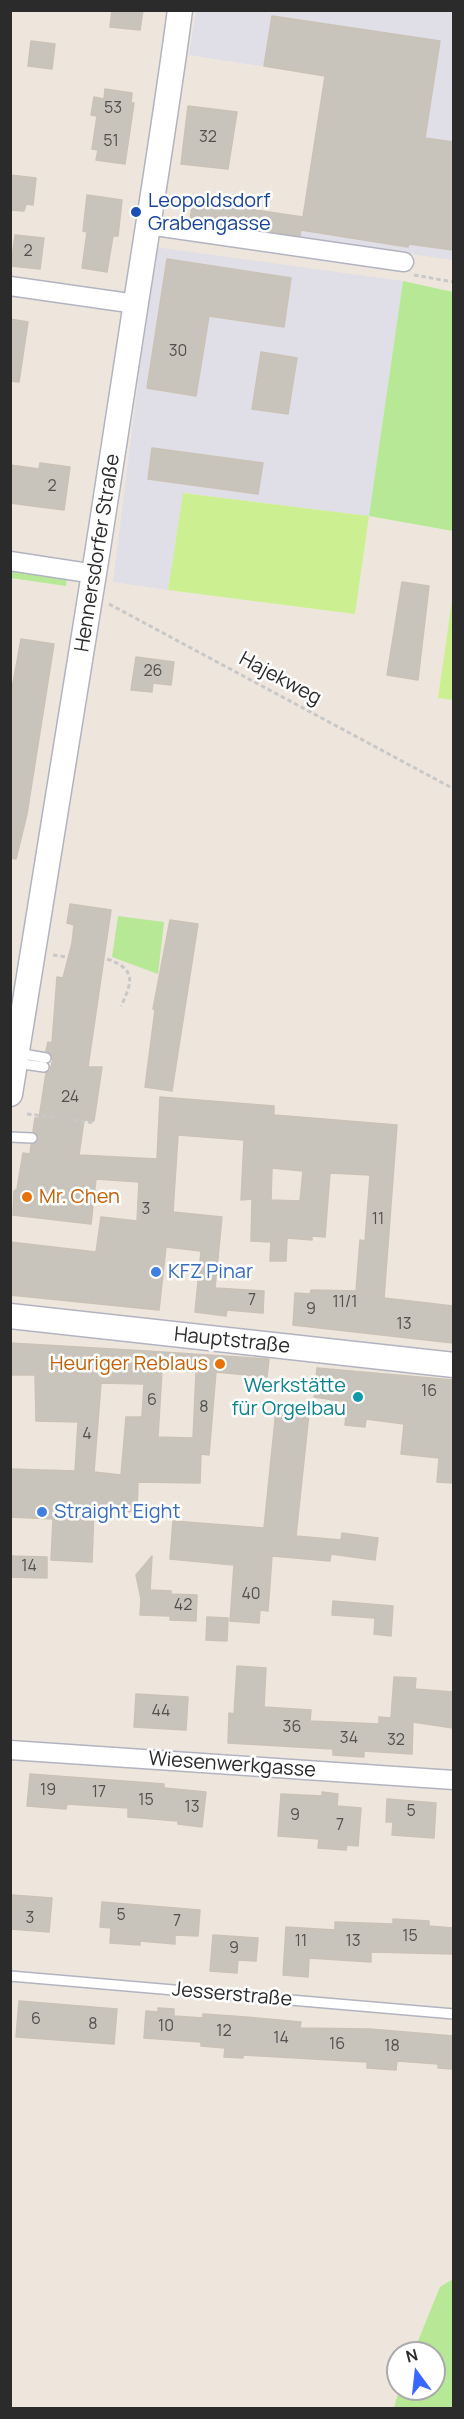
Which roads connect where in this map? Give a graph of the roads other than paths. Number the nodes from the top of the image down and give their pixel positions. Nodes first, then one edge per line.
1 (180, 10) edge
2 (148, 225) junction
3 (404, 262) dead end
4 (10, 286) edge
5 (136, 304) junction
6 (10, 561) edge
7 (93, 584) junction
8 (16, 1058) junction
9 (45, 1062) dead end
10 (10, 1094) edge
11 (10, 1137) edge
12 (32, 1138) dead end
13 (10, 1316) edge
14 (453, 1365) edge
15 (10, 1750) edge
16 (453, 1780) edge
17 (10, 1976) edge
18 (453, 2014) edge

1 - 2 street, Hennersdorfer Straße
2 - 3 street
2 - 5 street, Hennersdorfer Straße
4 - 5 street
5 - 7 street, Hennersdorfer Straße
6 - 7 street
7 - 8 street, Hennersdorfer Straße
8 - 9 lane
8 - 10 street, Hennersdorfer Straße
11 - 12 lane
13 - 14 street, Hauptstraße
15 - 16 street, Wiesenwerkgasse
17 - 18 lane, Jesserstraße

